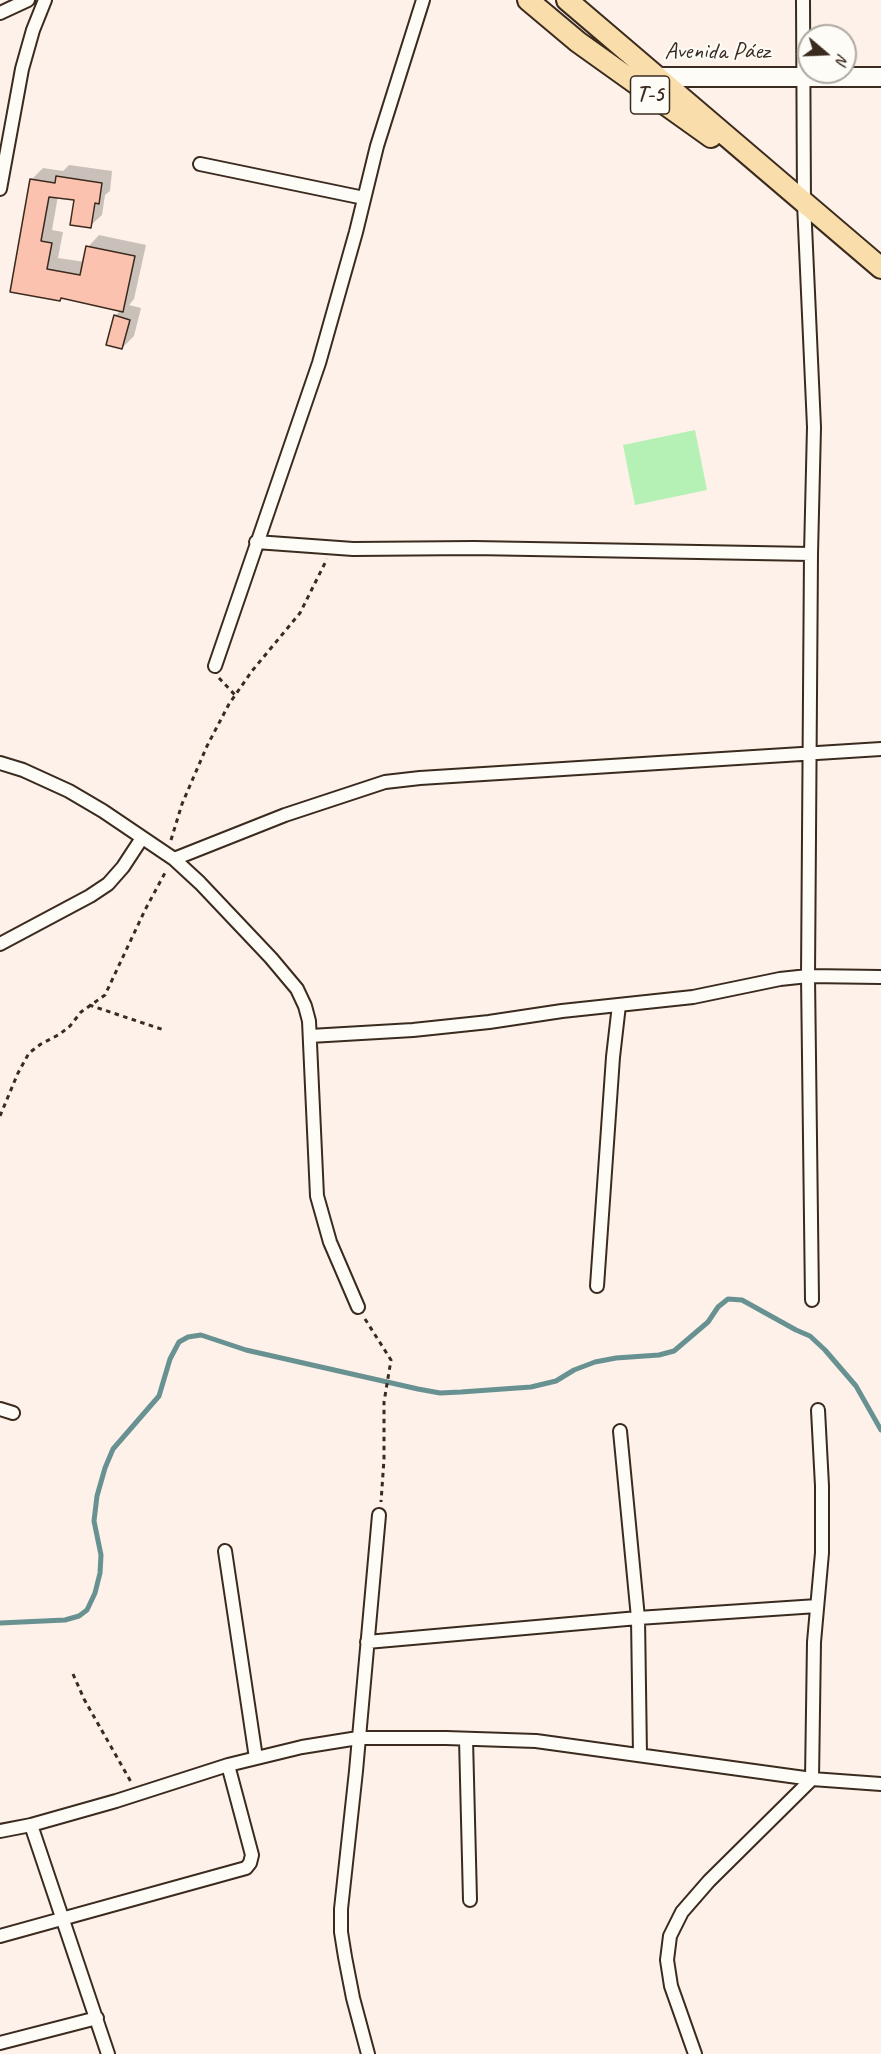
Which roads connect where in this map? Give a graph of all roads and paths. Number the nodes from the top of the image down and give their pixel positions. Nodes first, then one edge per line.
1 (28, 0) edge
2 (45, 0) edge
3 (423, 0) edge
4 (528, 0) edge
5 (567, 0) edge
6 (803, 0) edge
7 (0, 13) edge
8 (803, 24) edge
9 (797, 76) edge
10 (626, 77) junction
11 (655, 77) junction
12 (857, 77) edge
13 (881, 77) edge
14 (804, 84) edge
15 (200, 164) dead end
16 (778, 182) junction
17 (0, 189) edge
18 (364, 198) junction
19 (804, 203) junction
20 (881, 268) edge
21 (256, 542) junction
22 (333, 547) junction
23 (811, 554) junction
24 (215, 666) joint
25 (235, 696) junction
26 (881, 749) edge
27 (809, 754) junction
28 (0, 762) edge
29 (142, 838) junction
30 (174, 859) junction
31 (0, 944) edge
32 (808, 976) junction
33 (881, 977) edge
34 (89, 1005) junction
35 (619, 1005) junction
36 (164, 1030) dead end
37 (310, 1036) junction
38 (0, 1116) edge
39 (597, 1286) dead end
40 (812, 1300) dead end
41 (358, 1307) joint
42 (0, 1409) edge
43 (818, 1410) dead end
44 (13, 1413) dead end
45 (620, 1431) dead end
46 (380, 1515) joint
47 (225, 1551) dead end
48 (817, 1606) junction
49 (638, 1618) junction
50 (367, 1642) junction
51 (73, 1674) dead end
52 (358, 1738) junction
53 (466, 1738) junction
54 (640, 1755) junction
55 (256, 1758) junction
56 (228, 1765) junction
57 (812, 1779) junction
58 (881, 1784) edge
59 (138, 1794) junction
60 (31, 1825) junction
61 (0, 1831) edge
62 (470, 1900) dead end
63 (63, 1920) junction
64 (0, 1936) edge
65 (97, 2019) junction
66 (0, 2043) edge
67 (108, 2054) edge
68 (368, 2054) edge
69 (695, 2054) edge

1 - 7 street
2 - 17 street
3 - 18 street
4 - 10 main road, T-5
5 - 11 main road, T-5
6 - 8 street
9 - 11 main road, Avenida Páez
10 - 11 main road, Avenida Páez
10 - 16 main road, T-5
11 - 16 main road, T-5
12 - 13 main road, Avenida Páez
14 - 19 street
15 - 18 street
16 - 19 main road, T-5
18 - 21 street
19 - 20 main road, T-5
19 - 23 street
21 - 22 street
21 - 24 street
22 - 23 street
22 - 25 path
23 - 27 street
24 - 25 path
25 - 30 path
26 - 27 street
27 - 30 street
27 - 32 street
28 - 29 street
29 - 30 street
29 - 31 street
30 - 34 path
30 - 37 street
32 - 33 street
32 - 35 street
32 - 40 street
34 - 36 path
34 - 38 path
35 - 37 street
35 - 39 street
37 - 41 street
41 - 46 path
42 - 44 street
43 - 48 street
45 - 49 street
46 - 50 street
47 - 55 street
48 - 49 street
48 - 57 street
49 - 50 street
49 - 54 street
50 - 52 street
51 - 59 path
52 - 53 street
52 - 55 street
52 - 68 street
53 - 54 street
53 - 62 street
54 - 57 street
55 - 56 street
56 - 59 street
56 - 63 street
57 - 58 street
57 - 69 street
59 - 60 street
60 - 61 street
60 - 63 street
63 - 64 street
63 - 65 street
65 - 66 street
65 - 67 street

